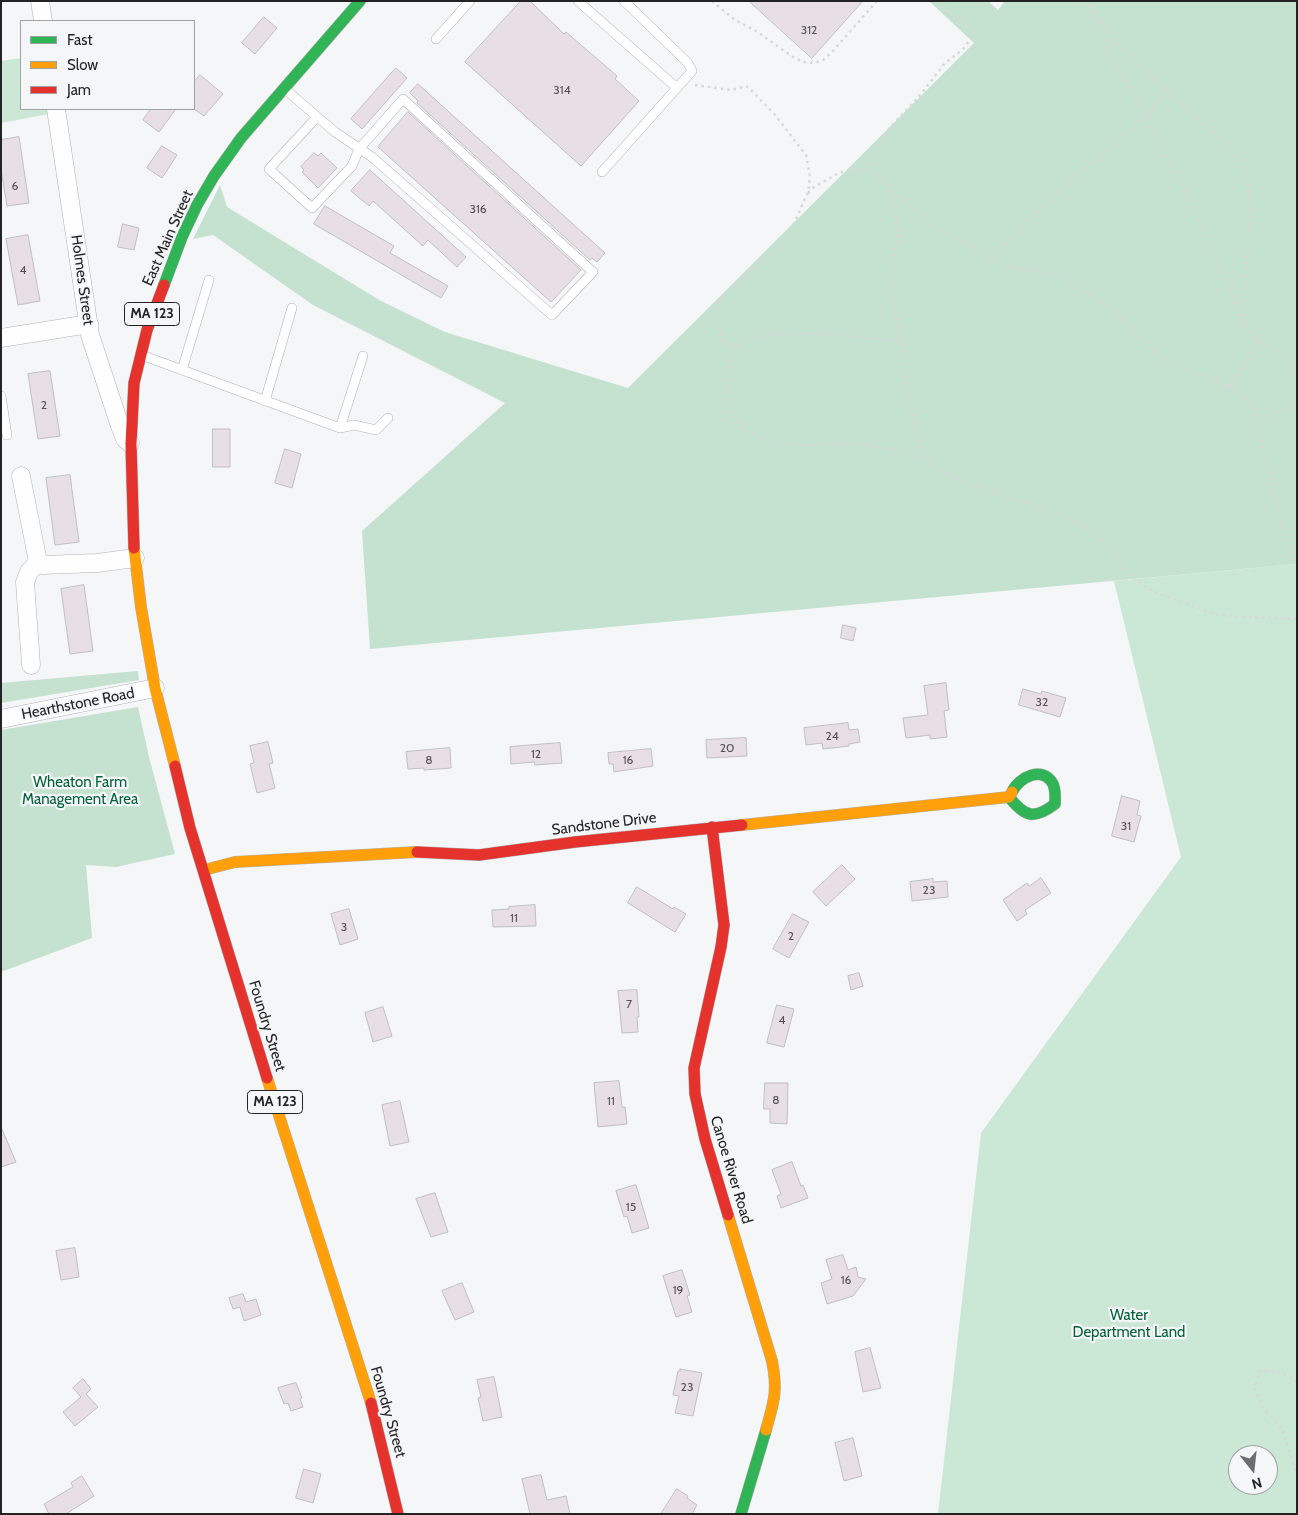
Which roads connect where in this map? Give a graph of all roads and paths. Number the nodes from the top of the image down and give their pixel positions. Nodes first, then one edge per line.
1 (40, 1) edge
2 (360, 1) edge
3 (470, 1) edge
4 (578, 1) edge
5 (624, 1) edge
6 (712, 1) edge
7 (877, 1) edge
8 (938, 1) edge
9 (1086, 1) edge
10 (1091, 6) junction
11 (43, 20) edge
12 (436, 40) dead end
13 (284, 88) junction
14 (677, 88) junction
15 (1166, 90) junction
16 (56, 110) edge
17 (1146, 116) junction
18 (317, 117) junction
19 (359, 149) junction
20 (602, 172) dead end
21 (871, 172) junction
22 (892, 192) junction
23 (808, 193) junction
24 (990, 258) junction
25 (209, 280) dead end
26 (292, 308) dead end
27 (89, 324) junction
28 (1243, 325) junction
29 (1, 338) edge
30 (1259, 340) junction
31 (902, 342) junction
32 (734, 347) junction
33 (141, 355) junction
34 (364, 356) dead end
35 (182, 370) junction
36 (1297, 371) edge
37 (1228, 386) junction
38 (1, 396) edge
39 (265, 401) junction
40 (1297, 404) edge
41 (388, 418) dead end
42 (340, 428) junction
43 (1258, 429) junction
44 (8, 435) dead end
45 (131, 444) junction
46 (927, 458) junction
47 (21, 476) dead end
48 (135, 558) junction
49 (1297, 558) edge
50 (38, 562) junction
51 (1297, 619) edge
52 (31, 665) dead end
53 (155, 688) junction
54 (1, 719) edge
55 (1009, 797) dead end
56 (712, 827) junction
57 (204, 870) junction
58 (1297, 1382) edge
59 (1297, 1476) edge
60 (398, 1514) edge
61 (741, 1514) edge

1 - 11 street
2 - 13 main road, East Main Street / MA 123
3 - 12 lane
4 - 14 lane
5 - 14 lane
6 - 7 path
8 - 21 path
9 - 10 path
10 - 15 path
10 - 17 path
13 - 18 lane
13 - 33 main road, East Main Street / MA 123
14 - 20 lane
14 - 23 path
15 - 17 path
15 - 28 path
16 - 27 street, Holmes Street
17 - 24 path
17 - 28 path
18 - 19 lane
18 - 19 lane
19 - 19 lane
21 - 22 path
21 - 23 path
22 - 24 path
22 - 31 path
23 - 32 path
24 - 37 path
25 - 35 lane
26 - 39 lane
27 - 29 street
27 - 45 street, Holmes Street
28 - 30 path
30 - 36 path
30 - 37 path
31 - 32 path
31 - 46 path
32 - 46 path
33 - 35 lane
33 - 45 main road, East Main Street / MA 123
34 - 42 lane
35 - 39 lane
37 - 43 path
38 - 44 lane
39 - 42 lane
40 - 43 path
41 - 42 lane
43 - 49 path
45 - 48 main road, East Main Street / MA 123
46 - 51 path
47 - 50 street
48 - 50 street
48 - 53 main road, East Main Street / MA 123
50 - 52 street
53 - 54 street, Hearthstone Road
53 - 57 main road, Foundry Street / MA 123
55 - 56 main road, Sandstone Drive
56 - 57 main road, Sandstone Drive
56 - 61 main road, Canoe River Road
57 - 60 main road, Foundry Street / MA 123
58 - 59 path

